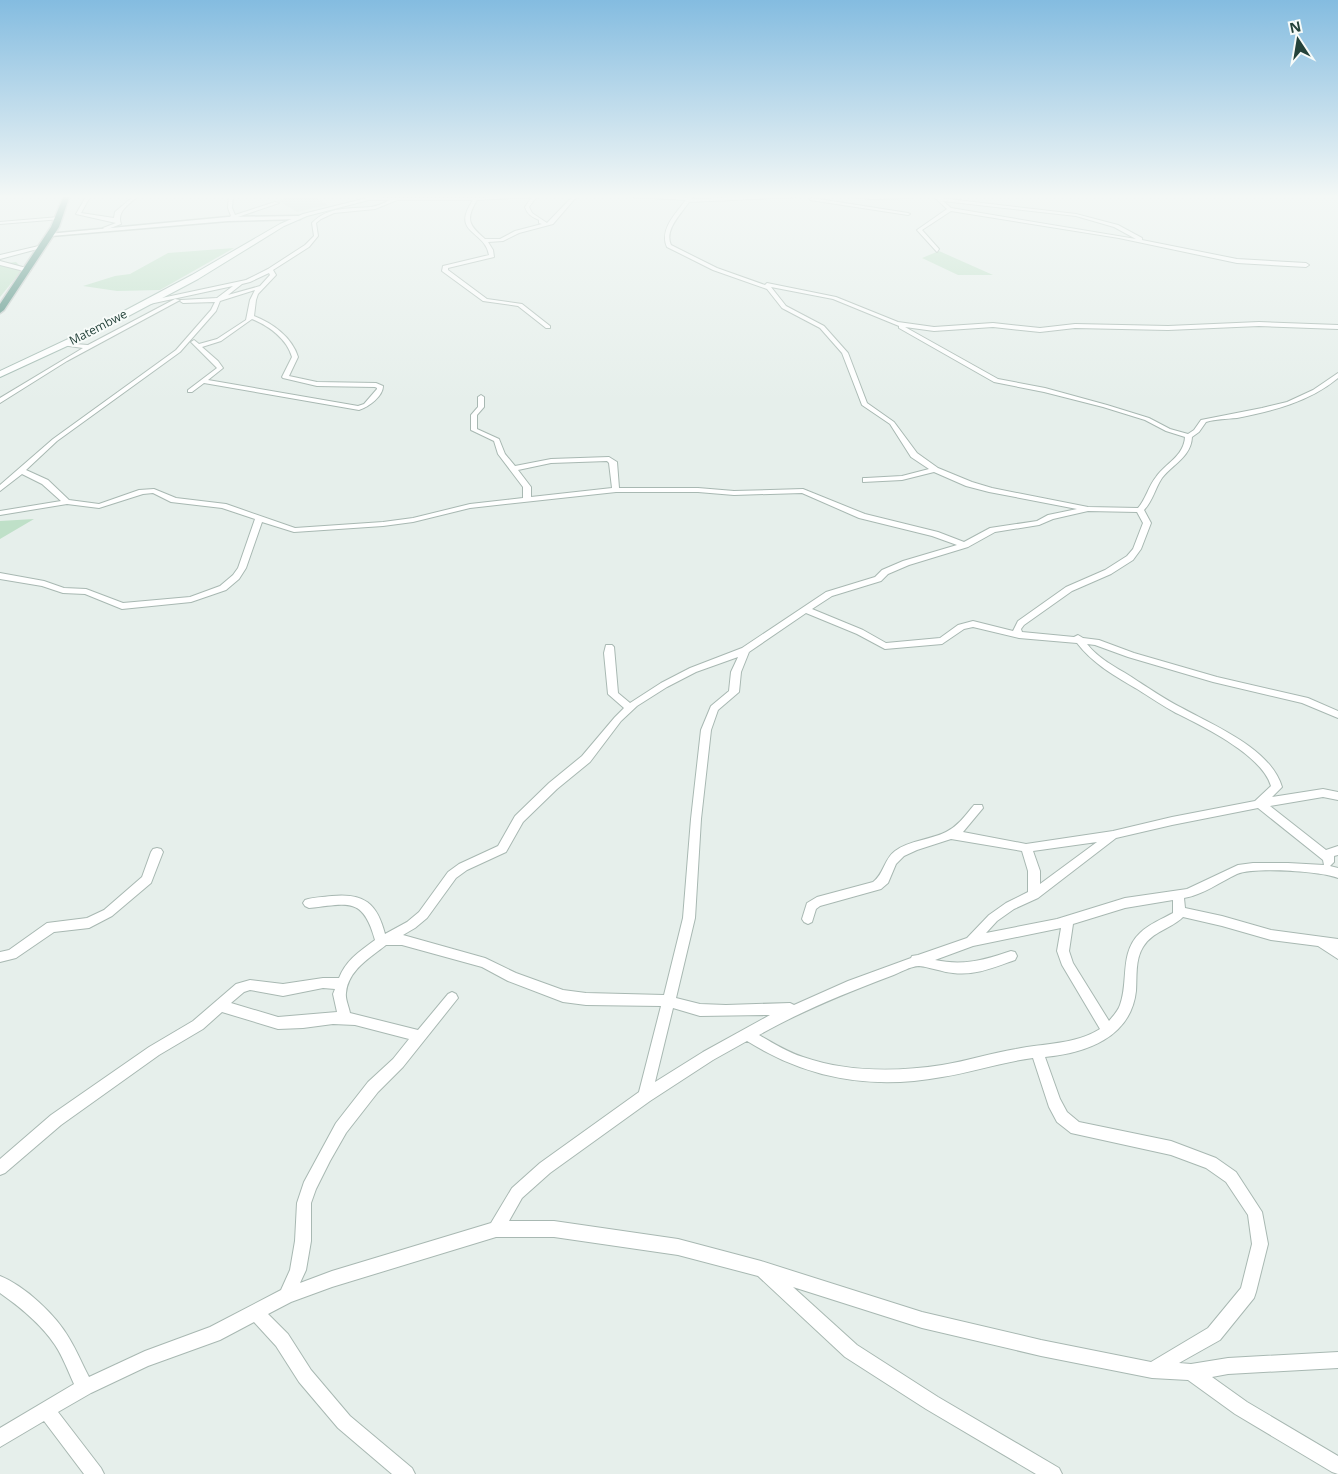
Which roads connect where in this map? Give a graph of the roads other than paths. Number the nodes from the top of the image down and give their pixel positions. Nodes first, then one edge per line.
1 (3, 264) edge
2 (32, 264) edge
3 (217, 264) edge
4 (279, 264) edge
5 (458, 264) edge
6 (705, 264) edge
7 (1282, 264) edge
8 (1306, 265) dead end
9 (28, 270) junction
10 (270, 270) junction
11 (748, 282) junction
12 (238, 284) junction
13 (261, 288) junction
14 (179, 299) junction
15 (218, 300) junction
16 (3, 302) edge
17 (145, 304) junction
18 (0, 310) edge
19 (251, 318) junction
20 (897, 324) junction
21 (1338, 327) edge
22 (548, 328) dead end
23 (190, 337) junction
24 (64, 344) junction
25 (197, 346) junction
26 (90, 347) junction
27 (0, 374) edge
28 (1338, 375) edge
29 (203, 381) junction
30 (190, 391) dead end
31 (482, 397) dead end
32 (0, 401) edge
33 (1189, 436) junction
34 (513, 469) junction
35 (935, 470) junction
36 (22, 471) junction
37 (866, 480) dead end
38 (0, 489) edge
39 (616, 490) junction
40 (527, 498) junction
41 (67, 502) junction
42 (1088, 509) junction
43 (1140, 510) junction
44 (0, 513) edge
45 (259, 519) junction
46 (964, 545) junction
47 (0, 576) edge
48 (806, 610) junction
49 (1019, 635) junction
50 (1078, 638) junction
51 (608, 647) dead end
52 (744, 650) junction
53 (630, 708) junction
54 (1338, 715) edge
55 (1338, 795) edge
56 (1259, 803) junction
57 (978, 808) dead end
58 (950, 835) junction
59 (1113, 835) junction
60 (1026, 848) junction
61 (1338, 850) edge
62 (157, 852) dead end
63 (1331, 867) edge
64 (1034, 895) junction
65 (1178, 896) junction
66 (309, 903) dead end
67 (1180, 912) junction
68 (808, 919) dead end
69 (1068, 920) junction
70 (382, 941) junction
71 (972, 941) junction
72 (1322, 942) junction
73 (1338, 944) edge
74 (1338, 954) edge
75 (1011, 956) dead end
76 (0, 957) edge
77 (916, 960) junction
78 (342, 984) junction
79 (452, 998) dead end
80 (667, 1001) junction
81 (221, 1006) junction
82 (797, 1009) junction
83 (345, 1018) junction
84 (1108, 1031) junction
85 (748, 1035) junction
86 (419, 1036) junction
87 (1037, 1052) junction
88 (645, 1096) junction
89 (0, 1168) edge
90 (496, 1229) junction
91 (761, 1268) junction
92 (0, 1284) edge
93 (287, 1296) junction
94 (256, 1313) junction
95 (1338, 1360) edge
96 (1152, 1370) junction
97 (1191, 1372) junction
98 (85, 1387) junction
99 (46, 1410) junction
100 (0, 1438) edge
101 (1338, 1466) edge
102 (95, 1474) edge
103 (406, 1474) edge
104 (1053, 1474) edge

1 - 9 street
2 - 9 highway
3 - 17 main road, Matembwe
4 - 10 street
5 - 22 street
6 - 11 street
7 - 8 street
9 - 16 highway
10 - 12 street
10 - 13 street
11 - 20 street
11 - 35 street
12 - 14 street
12 - 15 street
13 - 15 street
13 - 19 street
14 - 15 street
14 - 17 street
14 - 26 street
15 - 23 street
16 - 18 highway
17 - 24 main road, Matembwe
19 - 25 street
19 - 29 street
20 - 21 street
20 - 33 street
23 - 25 street
23 - 36 street
24 - 26 street
24 - 27 main road, Matembwe
25 - 29 street
26 - 32 street
28 - 33 street
29 - 30 street
31 - 34 street
33 - 43 street
34 - 39 street
34 - 40 street
35 - 37 street
35 - 42 street
36 - 38 street
36 - 41 street
39 - 40 street
39 - 46 street
40 - 45 street
41 - 44 street
41 - 45 street
42 - 43 street
42 - 46 street
43 - 49 street
45 - 47 street
46 - 48 street
48 - 49 street
48 - 52 street
49 - 50 street
50 - 54 street
50 - 56 street
51 - 53 street
52 - 53 street
52 - 80 street
53 - 70 street
55 - 56 street
56 - 59 street
56 - 63 street
57 - 58 street
58 - 60 street
58 - 68 street
59 - 60 street
59 - 64 street
60 - 64 street
61 - 63 street
62 - 76 street
63 - 65 street
64 - 71 street
65 - 67 street
65 - 69 street
66 - 70 street
67 - 72 street
67 - 84 street
69 - 71 street
69 - 84 street
70 - 78 street
70 - 80 street
71 - 77 street
72 - 73 street
72 - 74 street
75 - 77 street
77 - 82 street
78 - 81 street
78 - 83 street
79 - 86 street
80 - 82 street
80 - 88 street
81 - 83 street
81 - 89 street
82 - 85 street
83 - 86 street
84 - 87 street
85 - 87 street
85 - 88 street
86 - 93 street
87 - 96 street
88 - 90 street
90 - 91 street
90 - 93 street
91 - 96 street
91 - 104 street
92 - 98 street
93 - 94 street
94 - 98 street
94 - 103 street
95 - 97 street
96 - 97 street
97 - 101 street
98 - 99 street
99 - 100 street
99 - 102 street

